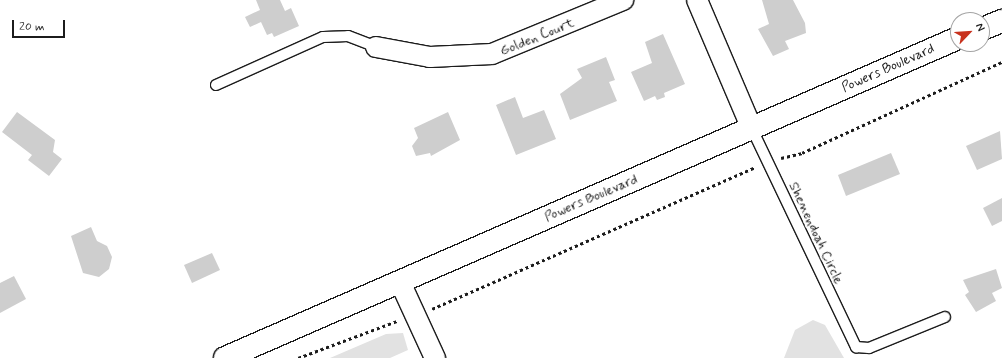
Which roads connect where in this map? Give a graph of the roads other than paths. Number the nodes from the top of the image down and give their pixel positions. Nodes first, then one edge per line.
1 (623, 0) edge
2 (697, 0) edge
3 (1002, 21) edge
4 (990, 26) edge
5 (950, 42) edge
6 (376, 47) joint
7 (216, 85) dead end
8 (752, 129) junction
9 (400, 282) junction
10 (944, 317) dead end
11 (225, 358) edge
12 (435, 358) edge

1 - 6 street, Golden Court
2 - 8 street
3 - 4 main road
5 - 8 main road, Powers Boulevard
6 - 7 lane
8 - 9 main road, Powers Boulevard
8 - 10 lane, Shenendoah Circle
9 - 11 main road, Powers Boulevard
9 - 12 street

